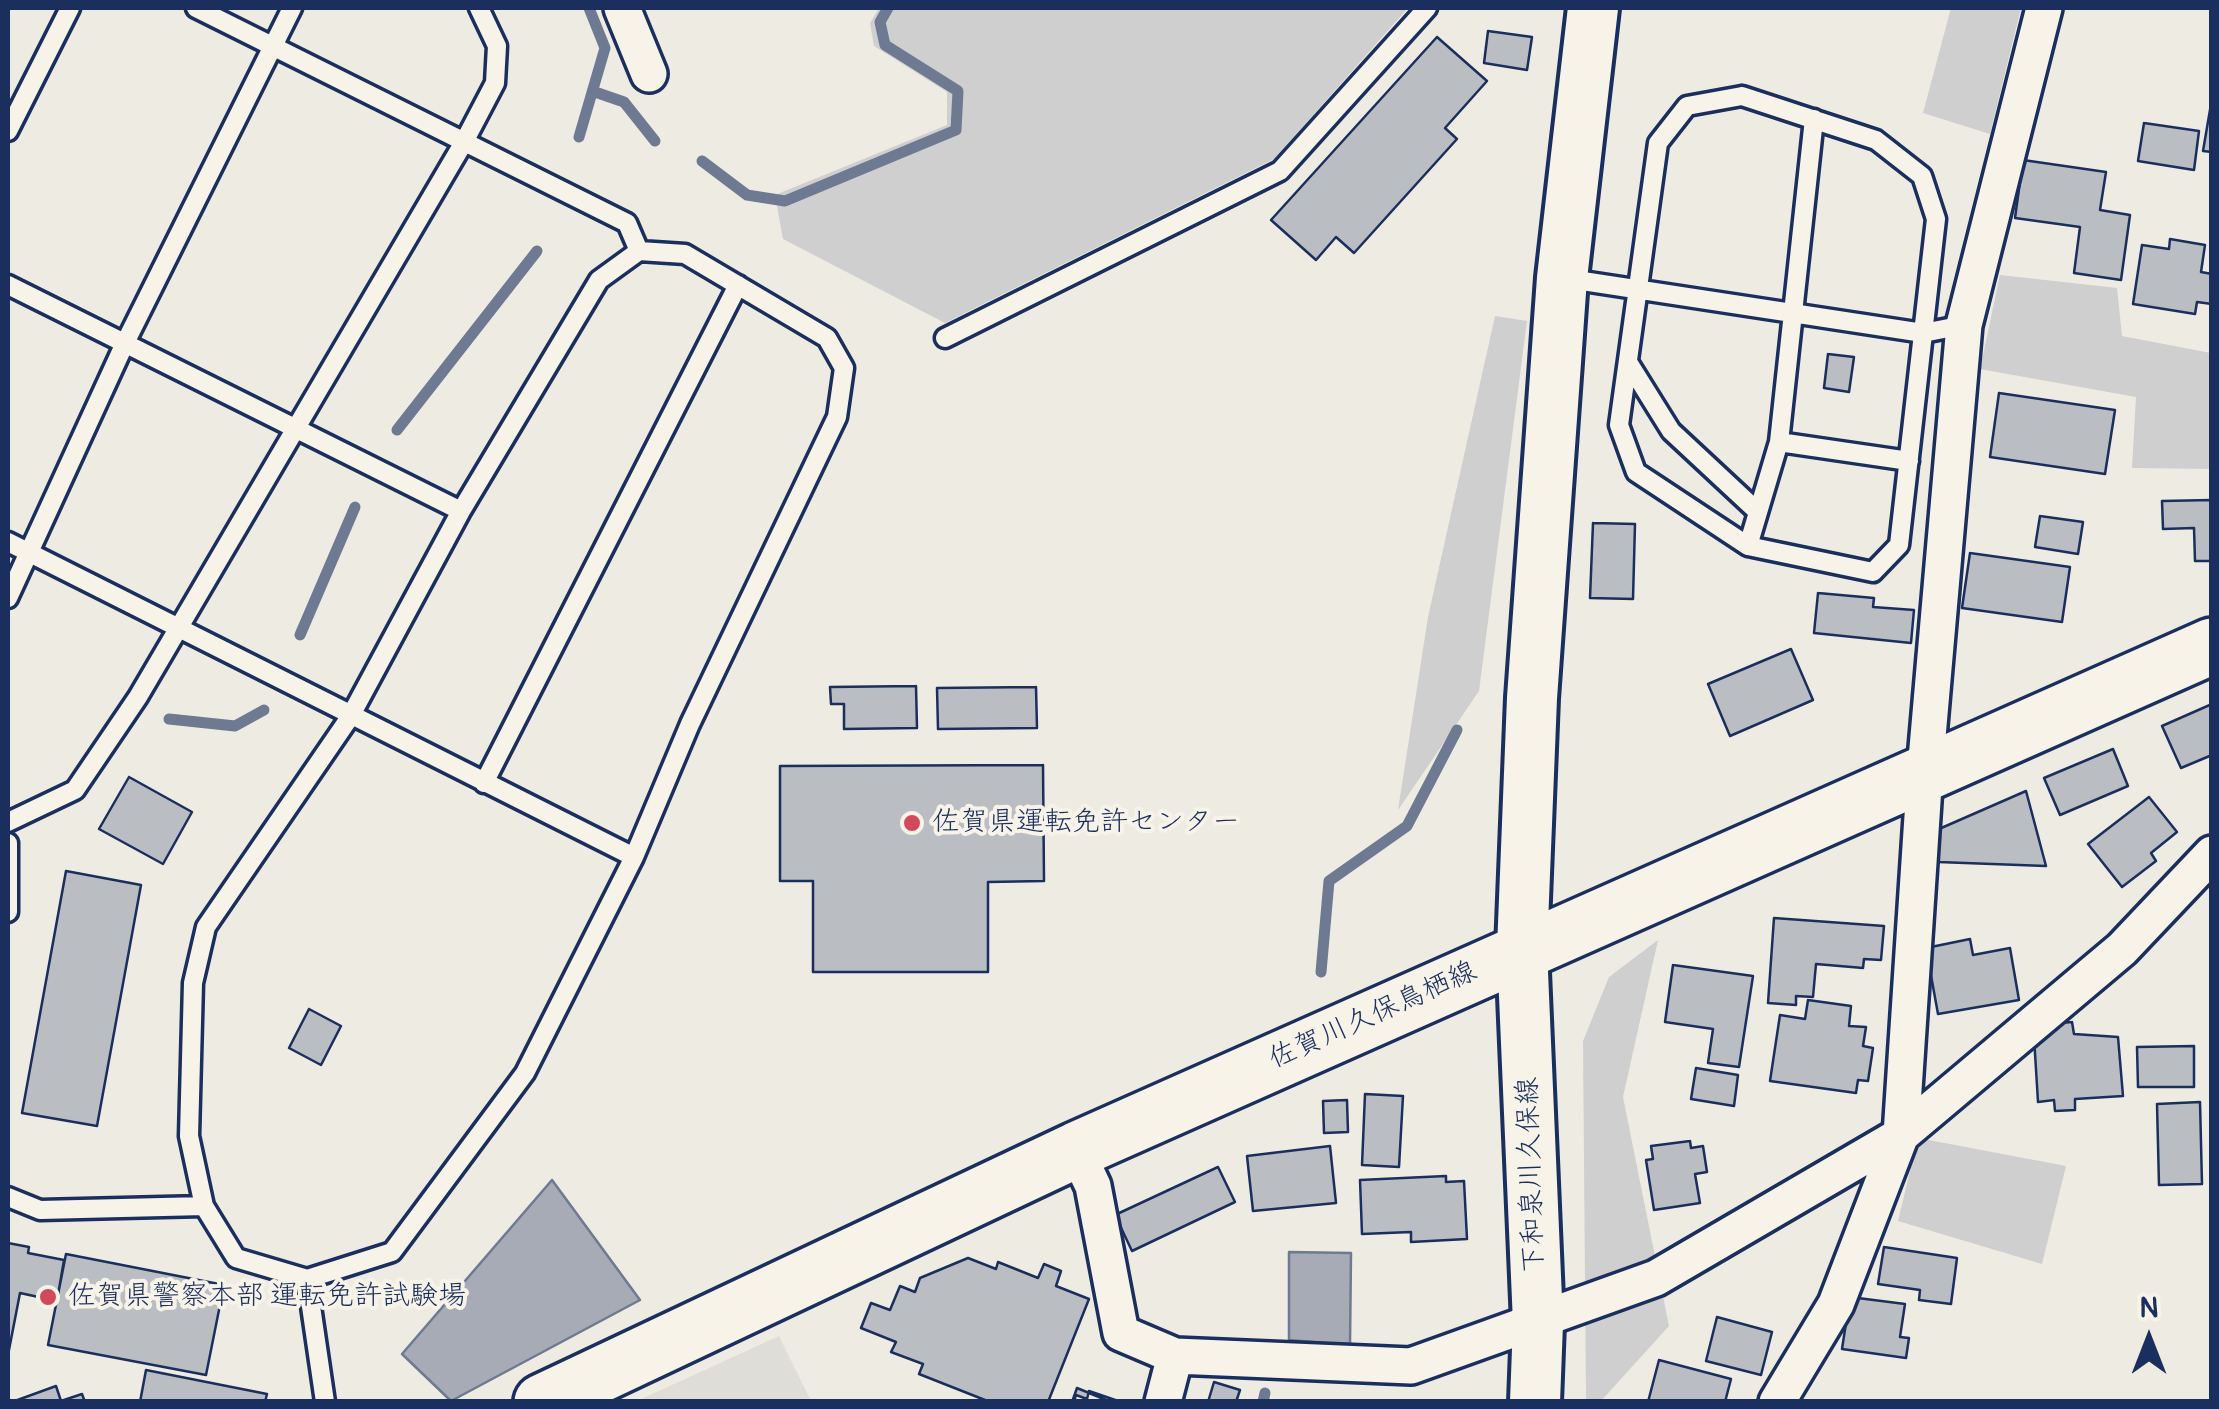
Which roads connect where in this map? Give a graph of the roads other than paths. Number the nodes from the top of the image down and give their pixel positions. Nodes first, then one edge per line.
1 (70, 8) edge
2 (196, 8) edge
3 (292, 8) edge
4 (478, 8) edge
5 (622, 8) edge
6 (1427, 8) edge
7 (1593, 8) edge
8 (2044, 8) edge
9 (271, 45) junction
10 (649, 74) dead end
11 (1814, 119) junction
12 (8, 131) edge
13 (464, 142) junction
14 (638, 251) junction
15 (1562, 278) junction
16 (8, 285) edge
17 (738, 285) junction
18 (1638, 288) junction
19 (1794, 312) junction
20 (1964, 325) junction
21 (1923, 333) junction
22 (945, 338) dead end
23 (125, 344) junction
24 (1628, 362) junction
25 (296, 429) junction
26 (1780, 442) junction
27 (1909, 460) junction
28 (461, 511) junction
29 (1758, 512) junction
30 (8, 542) edge
31 (1748, 546) junction
32 (29, 552) junction
33 (8, 598) edge
34 (183, 626) junction
35 (2212, 646) edge
36 (350, 717) junction
37 (1924, 771) junction
38 (484, 783) junction
39 (8, 822) edge
40 (8, 843) edge
41 (2212, 854) edge
42 (634, 857) junction
43 (8, 912) edge
44 (1522, 949) junction
45 (1900, 1135) junction
46 (1076, 1150) junction
47 (8, 1197) edge
48 (204, 1206) junction
49 (307, 1279) junction
50 (1538, 1323) junction
51 (1174, 1356) junction
52 (325, 1402) edge
53 (542, 1402) edge
54 (1163, 1402) edge
55 (1535, 1402) edge
56 (1777, 1402) edge

1 - 12 lane
2 - 9 lane
3 - 9 lane
4 - 13 lane
5 - 10 street
6 - 22 lane
7 - 15 street, 下和泉川久保線
8 - 20 street
9 - 13 lane
9 - 23 lane
11 - 18 lane
11 - 19 lane
11 - 21 lane
13 - 14 lane
13 - 25 lane
14 - 17 lane
14 - 28 lane
15 - 18 lane
15 - 44 street, 下和泉川久保線
16 - 23 lane
17 - 38 lane
17 - 42 lane
18 - 19 lane
18 - 24 lane
19 - 21 lane
19 - 26 lane
20 - 21 lane
20 - 37 street
21 - 27 lane
23 - 25 lane
23 - 32 lane
24 - 29 lane
24 - 31 lane
25 - 28 lane
25 - 34 lane
26 - 27 lane
26 - 29 lane
27 - 31 lane
28 - 36 lane
29 - 31 lane
30 - 32 lane
32 - 33 lane
32 - 34 lane
34 - 36 lane
34 - 39 lane
35 - 37 main road, 佐賀川久保鳥栖線
36 - 38 lane
36 - 48 lane
37 - 44 main road, 佐賀川久保鳥栖線
37 - 45 street
38 - 42 lane
40 - 43 lane
41 - 45 street
42 - 49 lane
44 - 46 main road, 佐賀川久保鳥栖線
44 - 50 street, 下和泉川久保線
45 - 50 street
45 - 56 street
46 - 51 street
46 - 53 main road, 佐賀川久保鳥栖線
47 - 48 lane
48 - 49 lane
49 - 52 lane
50 - 51 street
50 - 55 street, 下和泉川久保線
51 - 54 street

